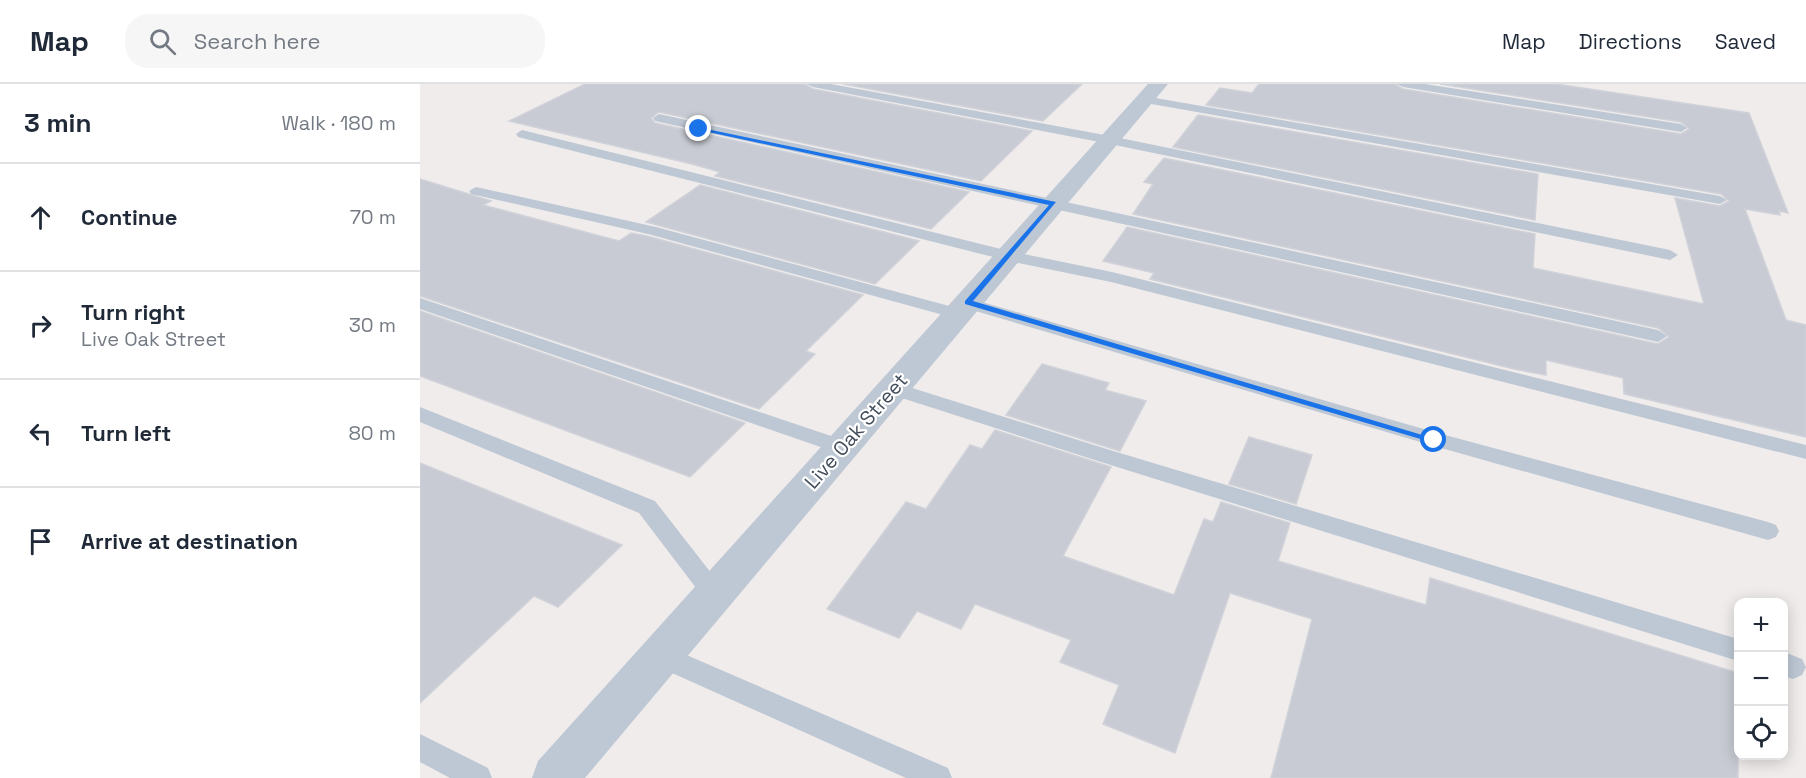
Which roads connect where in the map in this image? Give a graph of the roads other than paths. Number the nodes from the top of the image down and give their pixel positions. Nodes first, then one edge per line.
1 (813, 84) edge
2 (1403, 84) edge
3 (1151, 92) edge
4 (659, 118) dead end
5 (1681, 128) dead end
6 (522, 134) dead end
7 (1110, 140) junction
8 (476, 191) dead end
9 (1720, 200) dead end
10 (1054, 204) junction
11 (1670, 255) dead end
12 (1009, 256) junction
13 (420, 303) edge
14 (963, 308) junction
15 (1658, 336) dead end
16 (893, 388) junction
17 (420, 414) edge
18 (842, 447) junction
19 (1806, 452) edge
20 (1768, 531) dead end
21 (714, 594) junction
22 (1734, 649) edge
23 (661, 656) junction
24 (420, 747) edge
25 (478, 778) edge
26 (555, 778) edge
27 (938, 778) edge

1 - 7 lane
2 - 5 lane
3 - 7 street, Live Oak Street
3 - 9 lane
4 - 10 lane
6 - 12 lane
7 - 10 street, Live Oak Street
7 - 11 lane
8 - 14 lane
10 - 12 street, Live Oak Street
10 - 15 lane
12 - 14 street, Live Oak Street
12 - 19 lane
13 - 18 lane
14 - 16 street, Live Oak Street
14 - 20 lane
16 - 18 street, Live Oak Street
16 - 22 lane
17 - 21 lane
18 - 21 street, Live Oak Street
21 - 23 street, Live Oak Street
23 - 26 street, Live Oak Street
23 - 27 lane
24 - 25 lane

